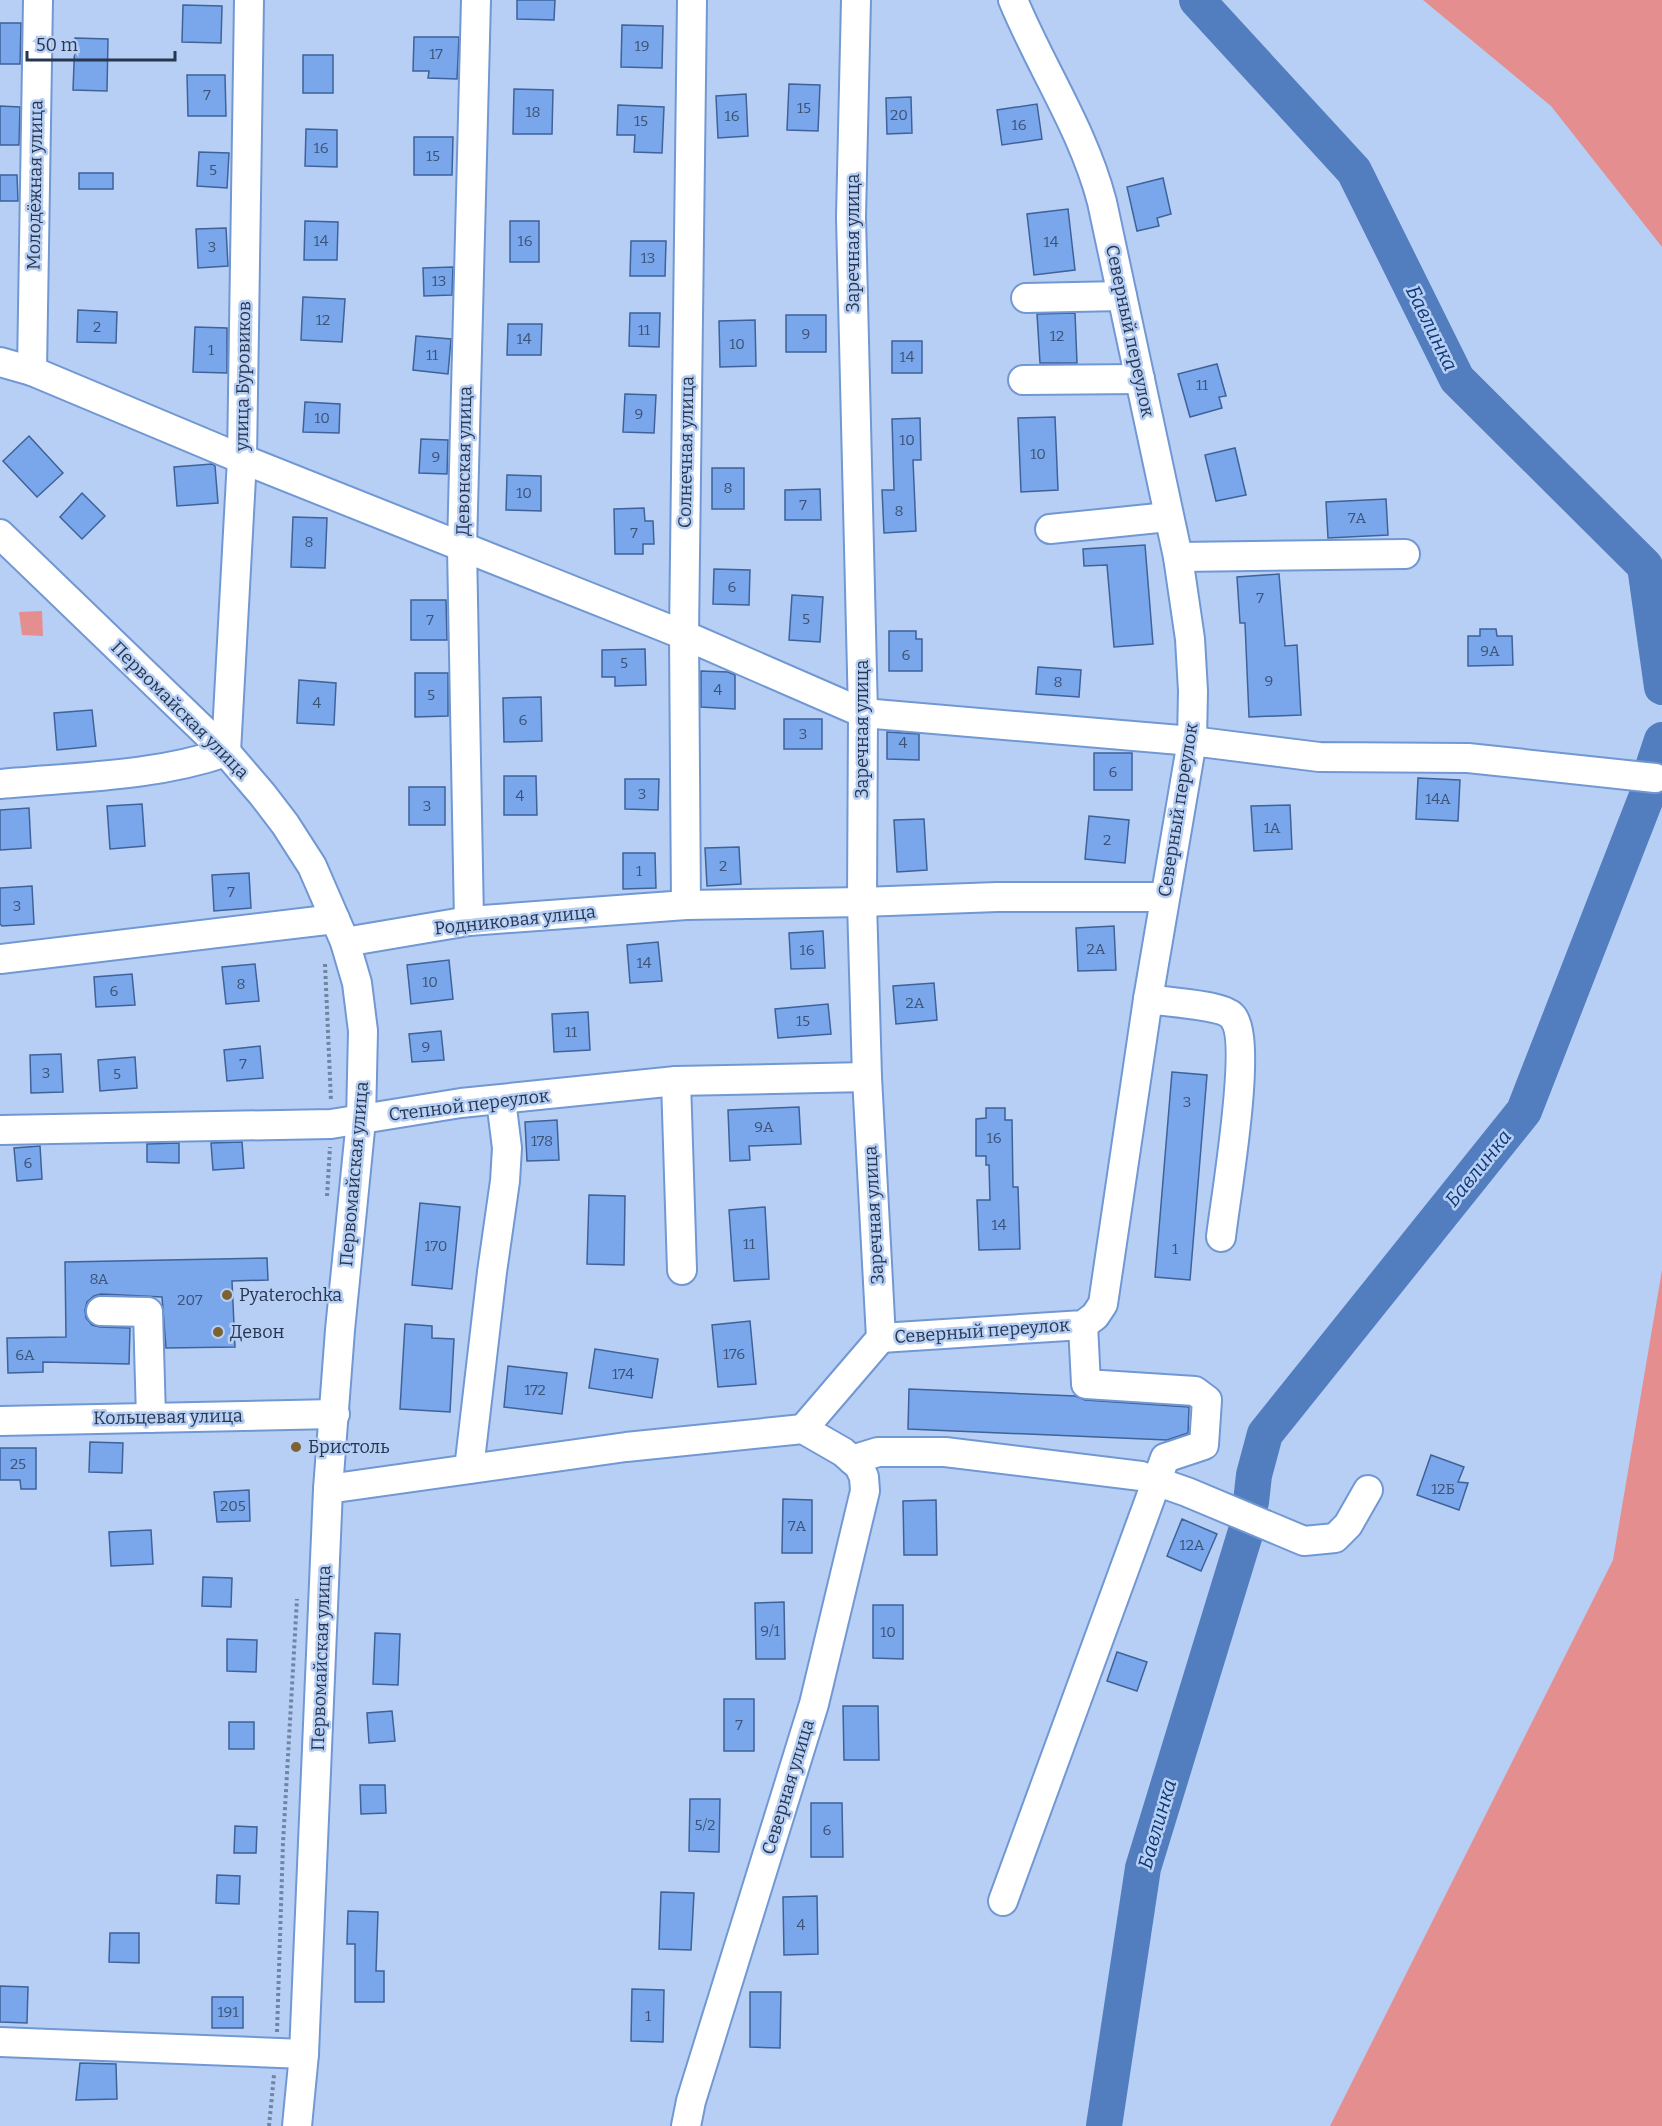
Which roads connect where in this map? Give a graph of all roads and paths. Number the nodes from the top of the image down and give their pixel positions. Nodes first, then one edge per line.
1 (38, 0) edge
2 (249, 0) edge
3 (476, 0) edge
4 (692, 0) edge
5 (856, 0) edge
6 (1013, 0) edge
7 (1122, 296) junction
8 (1026, 298) dead end
9 (0, 362) edge
10 (32, 371) junction
11 (1140, 379) junction
12 (1023, 380) dead end
13 (242, 459) junction
14 (1168, 517) junction
15 (1050, 529) dead end
16 (0, 534) edge
17 (462, 547) junction
18 (1405, 554) dead end
19 (1178, 557) junction
20 (684, 635) junction
21 (863, 713) junction
22 (1192, 741) junction
23 (226, 752) junction
24 (1655, 778) dead end
25 (0, 784) edge
26 (1164, 897) junction
27 (862, 902) junction
28 (686, 905) junction
29 (469, 921) junction
30 (340, 930) junction
31 (0, 958) edge
32 (1148, 999) junction
33 (867, 1077) junction
34 (676, 1081) junction
35 (501, 1100) junction
36 (361, 1120) junction
37 (0, 1130) edge
38 (1221, 1237) dead end
39 (682, 1270) dead end
40 (101, 1311) dead end
41 (1083, 1325) junction
42 (881, 1338) junction
43 (335, 1414) junction
44 (151, 1418) junction
45 (0, 1421) edge
46 (803, 1429) junction
47 (848, 1456) junction
48 (469, 1469) junction
49 (1157, 1482) junction
50 (328, 1489) junction
51 (1368, 1490) dead end
52 (297, 1597) dead end
53 (1002, 1901) dead end
54 (0, 2042) edge
55 (276, 2054) junction
56 (304, 2054) junction
57 (269, 2126) edge
58 (297, 2126) edge
59 (686, 2126) edge

1 - 10 street, Молодёжная улица
2 - 13 street, улица Буровиков
3 - 17 street, Девонская улица
4 - 20 street, Солнечная улица
5 - 21 street, Заречная улица
6 - 7 street, Северный переулок
7 - 8 street
7 - 11 street, Северный переулок
9 - 10 street
10 - 13 street
11 - 12 street
11 - 14 street, Северный переулок
13 - 17 street
13 - 23 street, улица Буровиков
14 - 15 street
14 - 19 street, Северный переулок
16 - 23 street, Первомайская улица
17 - 20 street
17 - 29 street, Девонская улица
18 - 19 street
19 - 22 street, Северный переулок
20 - 21 street
20 - 28 street, Солнечная улица
21 - 22 street
21 - 27 street, Заречная улица
22 - 24 street
22 - 26 street, Северный переулок
23 - 25 street
23 - 30 street, Первомайская улица
26 - 27 street, Родниковая улица
26 - 32 street, Северный переулок
27 - 28 street, Родниковая улица
27 - 33 street, Заречная улица
28 - 29 street, Родниковая улица
29 - 30 street, Родниковая улица
30 - 31 street, Родниковая улица
30 - 36 street, Первомайская улица
32 - 38 street
32 - 41 street, Северный переулок
33 - 34 street, Степной переулок
33 - 42 street, Заречная улица
34 - 35 street, Степной переулок
34 - 39 street
35 - 36 street, Степной переулок
35 - 48 street
36 - 37 street, Степной переулок
36 - 43 street, Первомайская улица
40 - 44 street
41 - 42 street, Северный переулок
41 - 49 street
42 - 46 street
43 - 44 street, Кольцевая улица
43 - 50 street, Первомайская улица
44 - 45 street, Кольцевая улица
46 - 47 street
46 - 48 street
47 - 49 street
47 - 59 street, Северная улица
48 - 50 street
49 - 51 street
49 - 53 street
50 - 56 street, Первомайская улица
52 - 55 path
54 - 55 street
55 - 56 street
55 - 57 path
56 - 58 street, Первомайская улица

